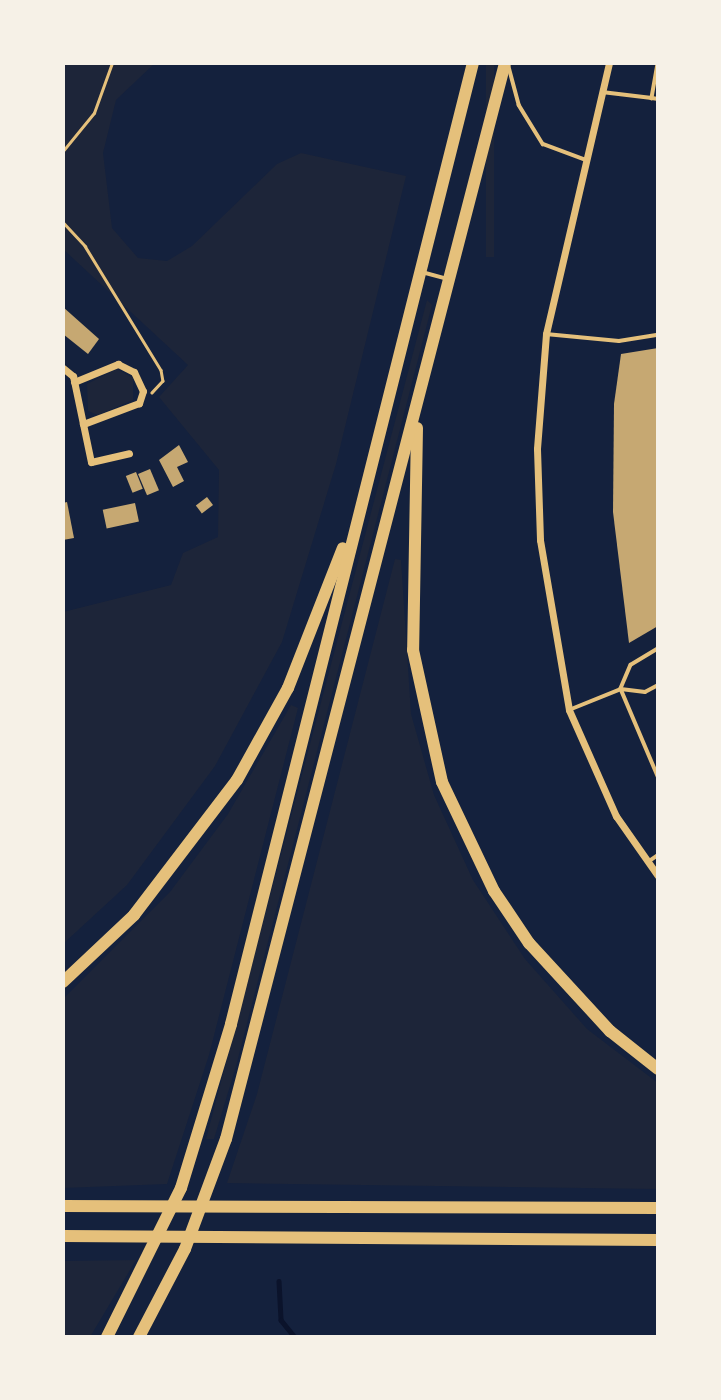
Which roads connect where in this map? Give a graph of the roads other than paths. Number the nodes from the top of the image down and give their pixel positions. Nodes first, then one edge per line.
1 (473, 63) edge
2 (506, 63) edge
3 (609, 63) edge
4 (658, 64) edge
5 (602, 92) junction
6 (652, 98) junction
7 (658, 99) edge
8 (586, 160) junction
9 (420, 272) junction
10 (450, 279) junction
11 (547, 334) junction
12 (658, 335) edge
13 (63, 368) edge
14 (74, 382) junction
15 (418, 403) junction
16 (83, 424) junction
17 (129, 453) dead end
18 (365, 485) junction
19 (658, 649) edge
20 (658, 685) edge
21 (621, 690) junction
22 (569, 710) junction
23 (658, 776) edge
24 (658, 855) edge
25 (648, 863) junction
26 (658, 876) edge
27 (63, 982) edge
28 (658, 1069) edge
29 (63, 1206) edge
30 (658, 1208) edge
31 (63, 1236) edge
32 (658, 1240) edge
33 (107, 1337) edge
34 (139, 1337) edge

1 - 9 highway
2 - 8 lane
2 - 10 highway
3 - 5 street
4 - 6 lane
5 - 6 lane
5 - 8 street
6 - 7 lane
8 - 11 street
9 - 10 lane
9 - 18 highway
10 - 15 highway
11 - 12 lane
11 - 22 street
13 - 14 street
14 - 16 street
14 - 16 street
15 - 28 highway
15 - 34 highway
16 - 17 street
18 - 27 highway
18 - 33 highway
19 - 21 lane
20 - 21 lane
21 - 22 lane
21 - 23 lane
22 - 25 street
24 - 25 lane
25 - 26 street
29 - 30 highway
31 - 32 highway

